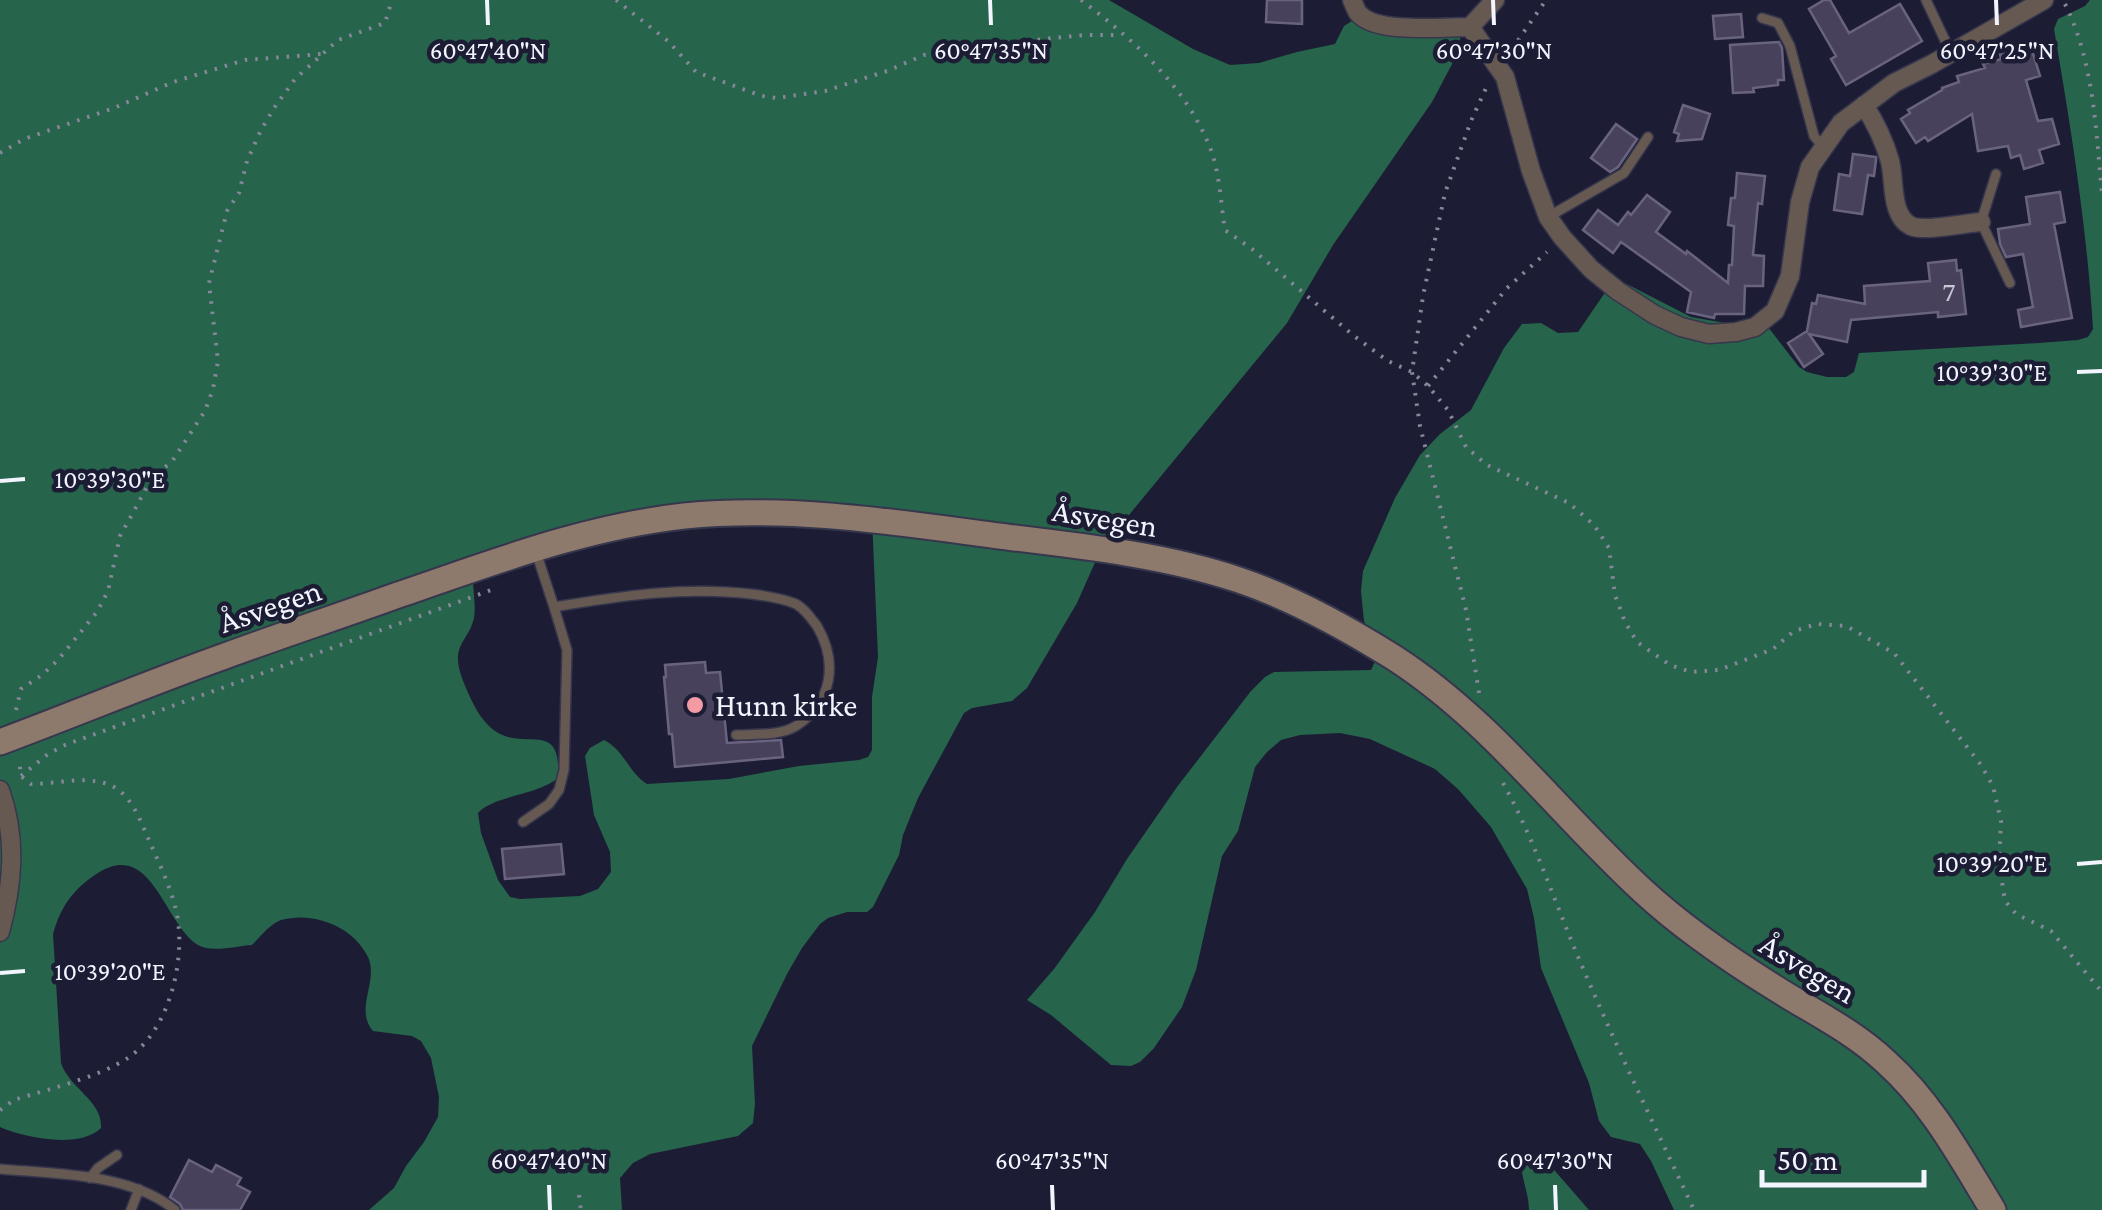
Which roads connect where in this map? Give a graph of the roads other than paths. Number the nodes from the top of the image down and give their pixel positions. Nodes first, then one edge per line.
1 (1352, 0) edge
2 (1496, 0) edge
3 (1926, 0) edge
4 (2044, 0) edge
5 (1762, 18) dead end
6 (1470, 27) junction
7 (1951, 54) junction
8 (1864, 104) junction
9 (1648, 138) dead end
10 (1823, 147) junction
11 (1996, 174) dead end
12 (1548, 216) junction
13 (1981, 222) junction
14 (2010, 284) dead end
15 (534, 548) junction
16 (554, 607) junction
17 (736, 736) dead end
18 (8, 739) edge
19 (4, 786) edge
20 (522, 822) dead end
21 (0, 932) edge
22 (117, 1156) dead end
23 (0, 1169) edge
24 (90, 1178) junction
25 (140, 1190) junction
26 (131, 1210) edge
27 (176, 1210) edge
28 (1993, 1210) edge

1 - 6 street
2 - 6 street
3 - 7 lane
4 - 7 street
5 - 10 lane
6 - 12 street
7 - 8 street
8 - 10 street
8 - 13 street
9 - 12 lane
10 - 12 street
11 - 13 lane
13 - 14 lane
15 - 16 lane
15 - 18 main road, Åsvegen
15 - 28 main road, Åsvegen
16 - 17 lane
16 - 20 lane
19 - 21 street
22 - 24 lane
23 - 24 lane
24 - 25 lane
25 - 26 lane
25 - 27 lane

